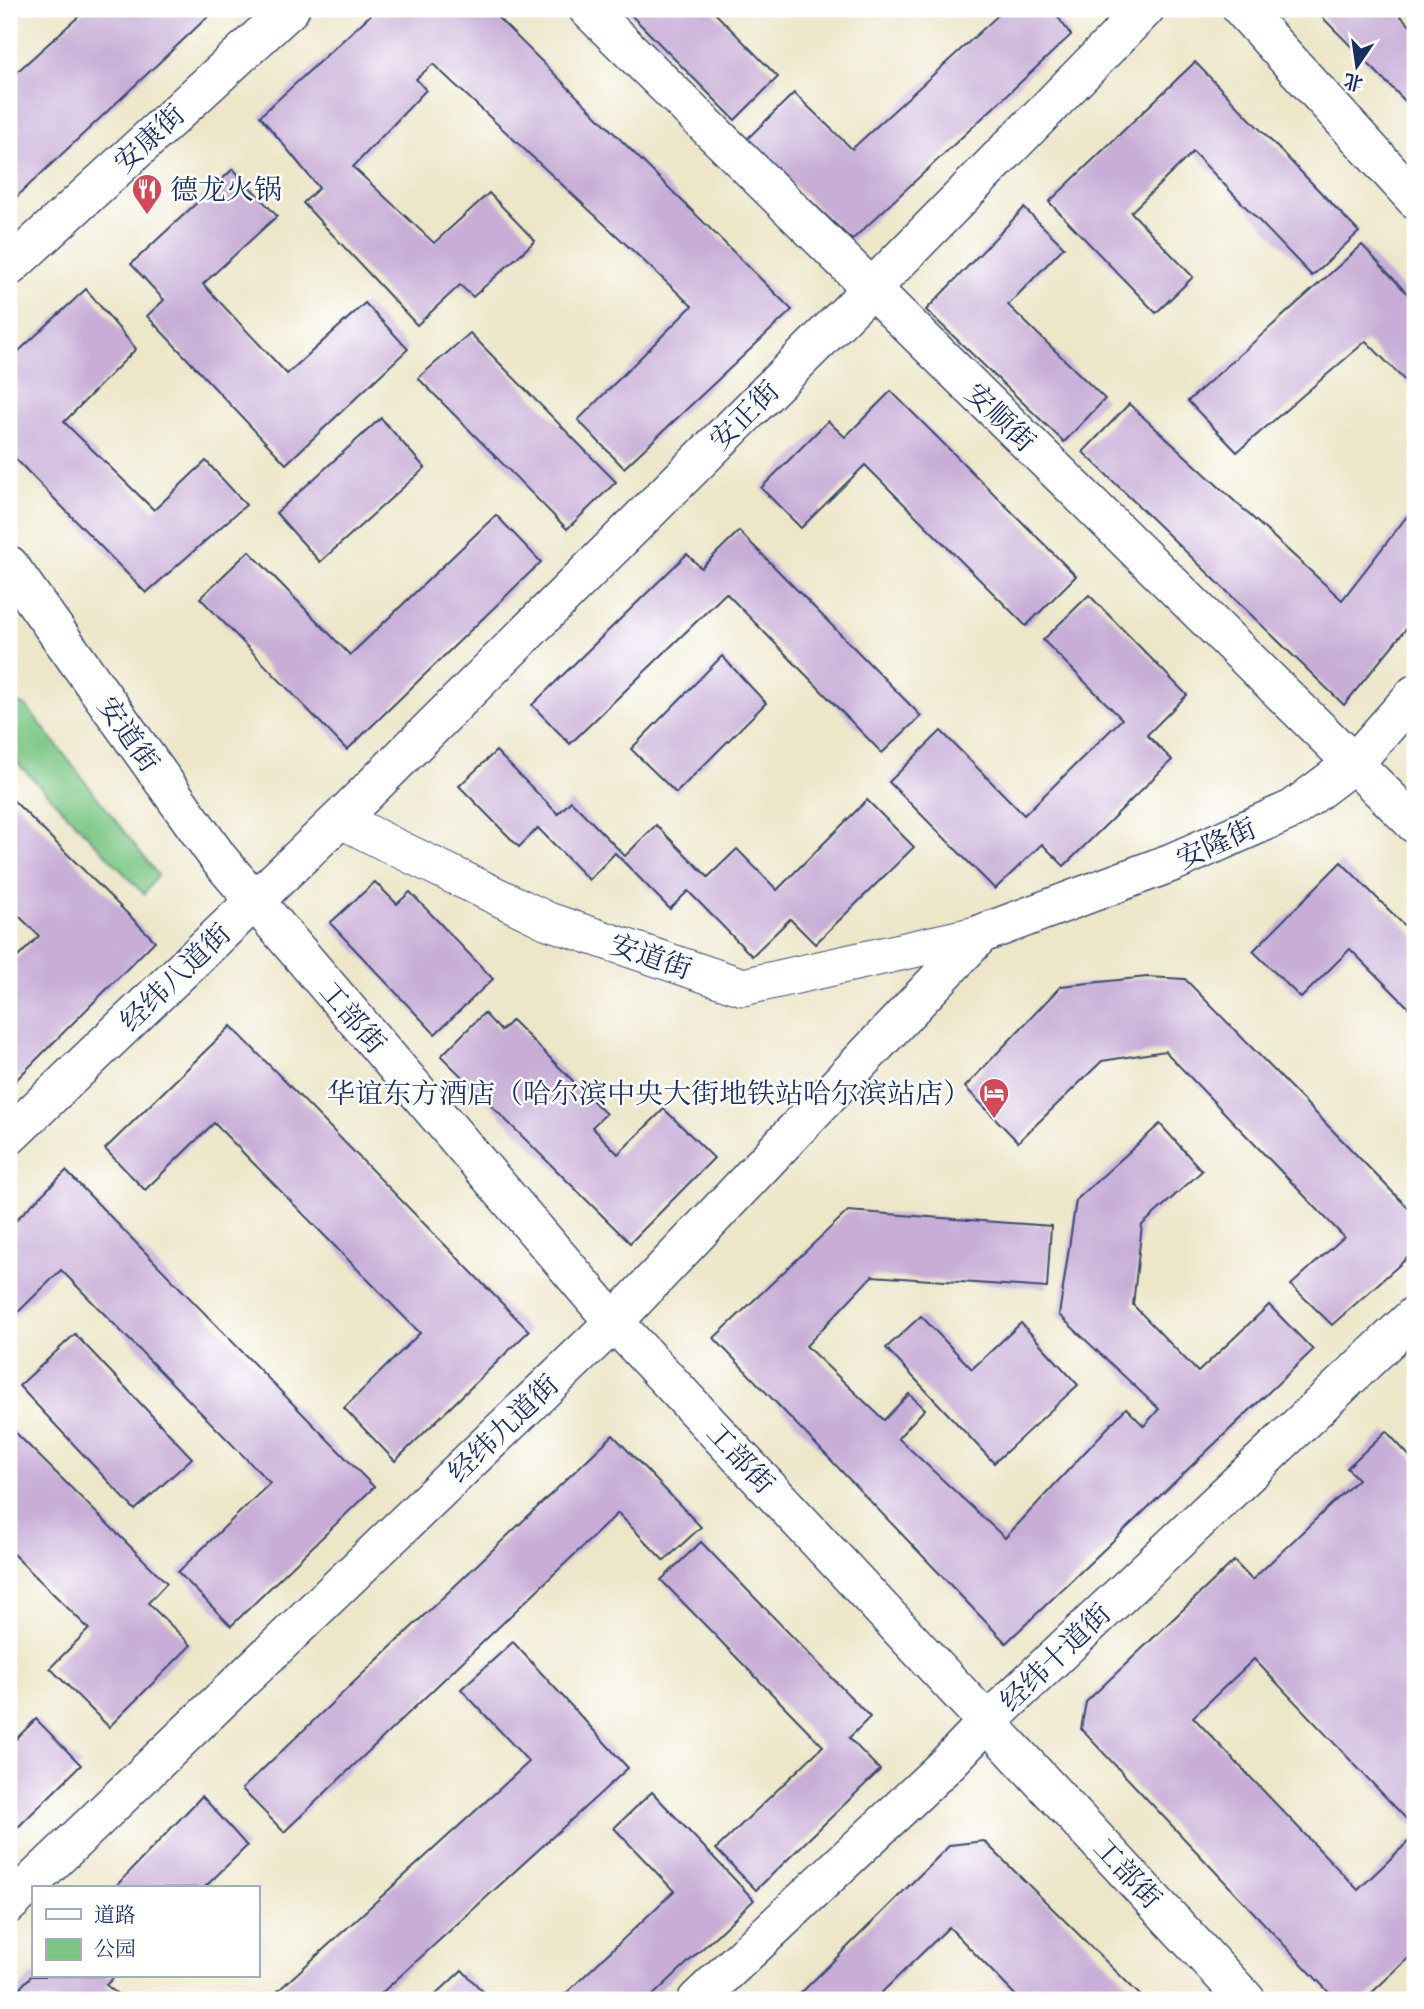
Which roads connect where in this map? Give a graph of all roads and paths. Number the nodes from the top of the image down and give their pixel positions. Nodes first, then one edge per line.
1 (290, 9) edge
2 (588, 9) edge
3 (1145, 9) edge
4 (1242, 9) edge
5 (1415, 199) edge
6 (9, 267) edge
7 (871, 289) junction
8 (9, 565) edge
9 (1415, 694) edge
10 (1354, 763) junction
11 (340, 819) junction
12 (1415, 824) edge
13 (254, 901) junction
14 (981, 934) junction
15 (9, 1136) edge
16 (1415, 1315) edge
17 (614, 1322) junction
18 (987, 1722) junction
19 (9, 1904) edge
20 (697, 2000) edge
21 (1246, 2000) edge

1 - 6 street, 安康街
2 - 7 street, 安顺街
3 - 7 street, 安正街
4 - 5 street
7 - 10 street, 安顺街
7 - 11 street, 安正街
8 - 13 street, 安道街
9 - 10 street, 安隆街
10 - 12 street, 安顺街
10 - 14 street, 安隆街
11 - 13 street, 经纬八道街
11 - 14 street, 安道街
13 - 15 street, 经纬八道街
13 - 17 street, 工部街
14 - 17 street, 经纬九道街
16 - 18 street, 经纬十道街
17 - 18 street, 工部街
17 - 19 street, 经纬九道街
18 - 20 street, 经纬十道街
18 - 21 street, 工部街

